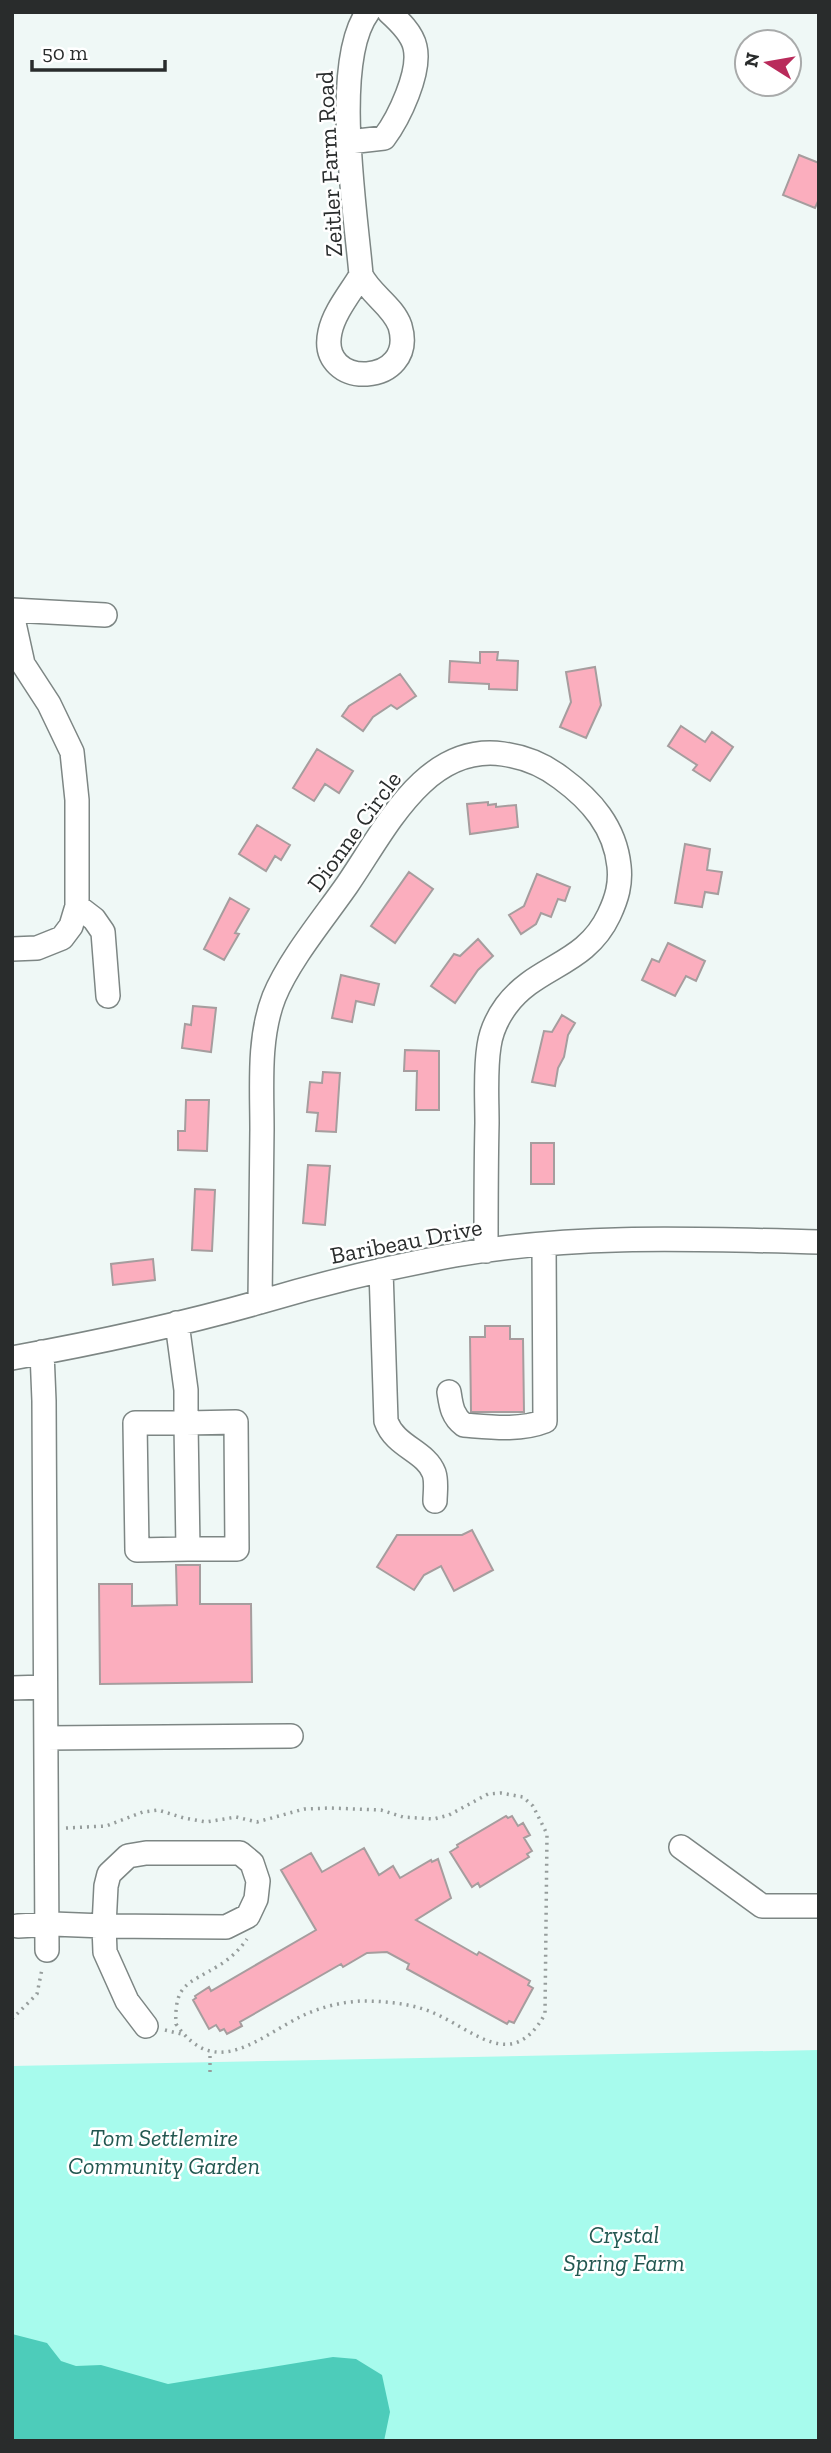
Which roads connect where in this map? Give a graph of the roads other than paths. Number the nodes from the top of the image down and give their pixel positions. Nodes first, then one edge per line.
1 (368, 12) edge
2 (389, 12) edge
3 (349, 142) junction
4 (361, 275) dead end
5 (12, 612) edge
6 (105, 615) dead end
7 (77, 906) junction
8 (12, 949) edge
9 (108, 996) dead end
10 (819, 1242) edge
11 (544, 1245) junction
12 (486, 1251) junction
13 (381, 1269) junction
14 (260, 1302) junction
15 (177, 1323) junction
16 (42, 1352) junction
17 (12, 1357) edge
18 (449, 1392) dead end
19 (186, 1423) junction
20 (435, 1501) dead end
21 (188, 1549) junction
22 (45, 1687) junction
23 (12, 1688) edge
24 (291, 1736) dead end
25 (46, 1738) junction
26 (681, 1847) dead end
27 (819, 1906) edge
28 (46, 1924) junction
29 (18, 1926) dead end
30 (104, 1926) junction
31 (47, 1950) road end
32 (146, 2026) dead end

1 - 3 street, Zeitler Farm Road
2 - 3 street
3 - 4 street, Zeitler Farm Road
5 - 6 street
5 - 7 street
7 - 8 street
7 - 9 street
10 - 11 street, Baribeau Drive
11 - 12 street, Baribeau Drive
11 - 18 street
12 - 13 street, Baribeau Drive
12 - 14 street, Dionne Circle
13 - 14 street, Baribeau Drive
13 - 20 street
14 - 15 street, Baribeau Drive
15 - 16 street, Baribeau Drive
15 - 19 street
16 - 17 street, Baribeau Drive
16 - 22 street
19 - 21 street
19 - 21 street
19 - 21 street
22 - 23 street
22 - 25 street
24 - 25 street
25 - 28 street
26 - 27 street
28 - 29 street
28 - 30 street
28 - 31 street
30 - 30 street
30 - 32 street

